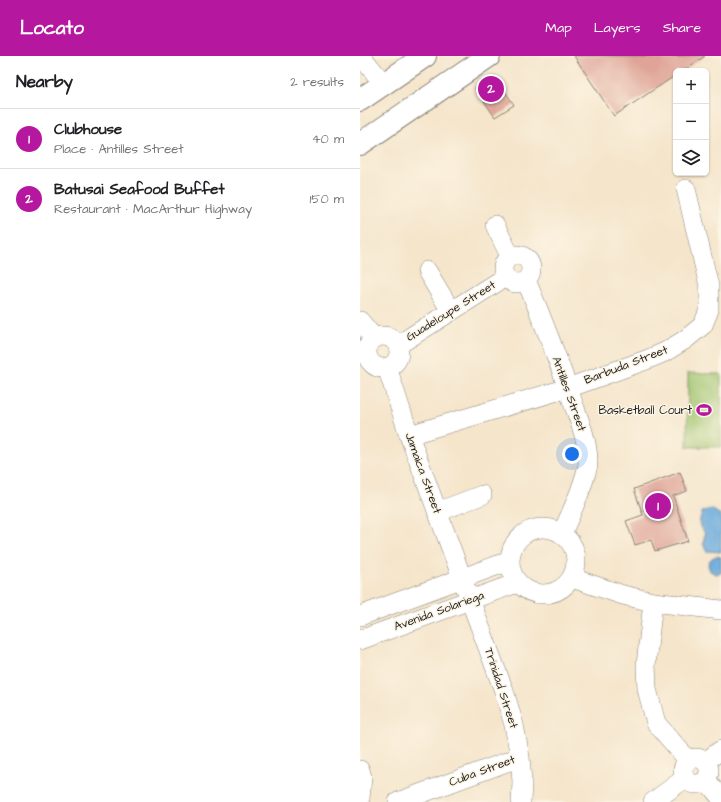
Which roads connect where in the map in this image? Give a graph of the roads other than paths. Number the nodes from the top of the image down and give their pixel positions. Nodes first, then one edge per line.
1 (361, 56) edge
2 (425, 56) edge
3 (489, 56) edge
4 (384, 84) junction
5 (360, 100) edge
6 (360, 144) edge
7 (686, 189) dead end
8 (495, 225) dead end
9 (510, 256) junction
10 (427, 271) dead end
11 (505, 277) junction
12 (526, 280) junction
13 (452, 311) junction
14 (360, 320) edge
15 (374, 338) junction
16 (398, 345) junction
17 (373, 366) edge
18 (568, 388) junction
19 (409, 435) junction
20 (482, 495) dead end
21 (437, 512) junction
22 (562, 533) junction
23 (509, 561) junction
24 (462, 578) junction
25 (572, 578) junction
26 (517, 583) junction
27 (470, 600) junction
28 (653, 602) junction
29 (721, 610) edge
30 (360, 616) edge
31 (360, 640) edge
32 (721, 750) edge
33 (520, 757) junction
34 (360, 770) edge
35 (696, 770) junction
36 (443, 794) edge
37 (721, 798) edge
38 (360, 799) edge
39 (398, 802) edge
40 (521, 802) edge
41 (653, 802) edge

1 - 4 street
2 - 4 highway
3 - 6 highway
4 - 5 highway
7 - 18 street, Barbuda Street
8 - 9 street
9 - 11 street
9 - 12 street
10 - 13 street
11 - 12 street
11 - 13 street, Guadeloupe Street
12 - 18 street, Antilles Street
13 - 16 street, Guadeloupe Street
14 - 15 street
15 - 16 street
15 - 17 street
16 - 17 street
17 - 19 street, Jamaica Street
18 - 19 street, Barbuda Street
18 - 22 street, Antilles Street
19 - 21 street, Jamaica Street
20 - 21 street
21 - 24 street, Jamaica Street
22 - 23 street
22 - 25 street
23 - 24 street, Avenida Solariega
23 - 26 street
24 - 27 street, Trinidad Street
24 - 30 street, Avenida Solariega
25 - 26 street
25 - 28 street
26 - 27 street, Avenida Solariega
27 - 31 street, Avenida Solariega
27 - 33 street, Trinidad Street
28 - 29 street
28 - 35 street
32 - 35 street
33 - 36 street, Cuba Street
33 - 40 street, Trinidad Street
34 - 38 street
35 - 37 street
35 - 41 street
36 - 39 street, Cuba Street

